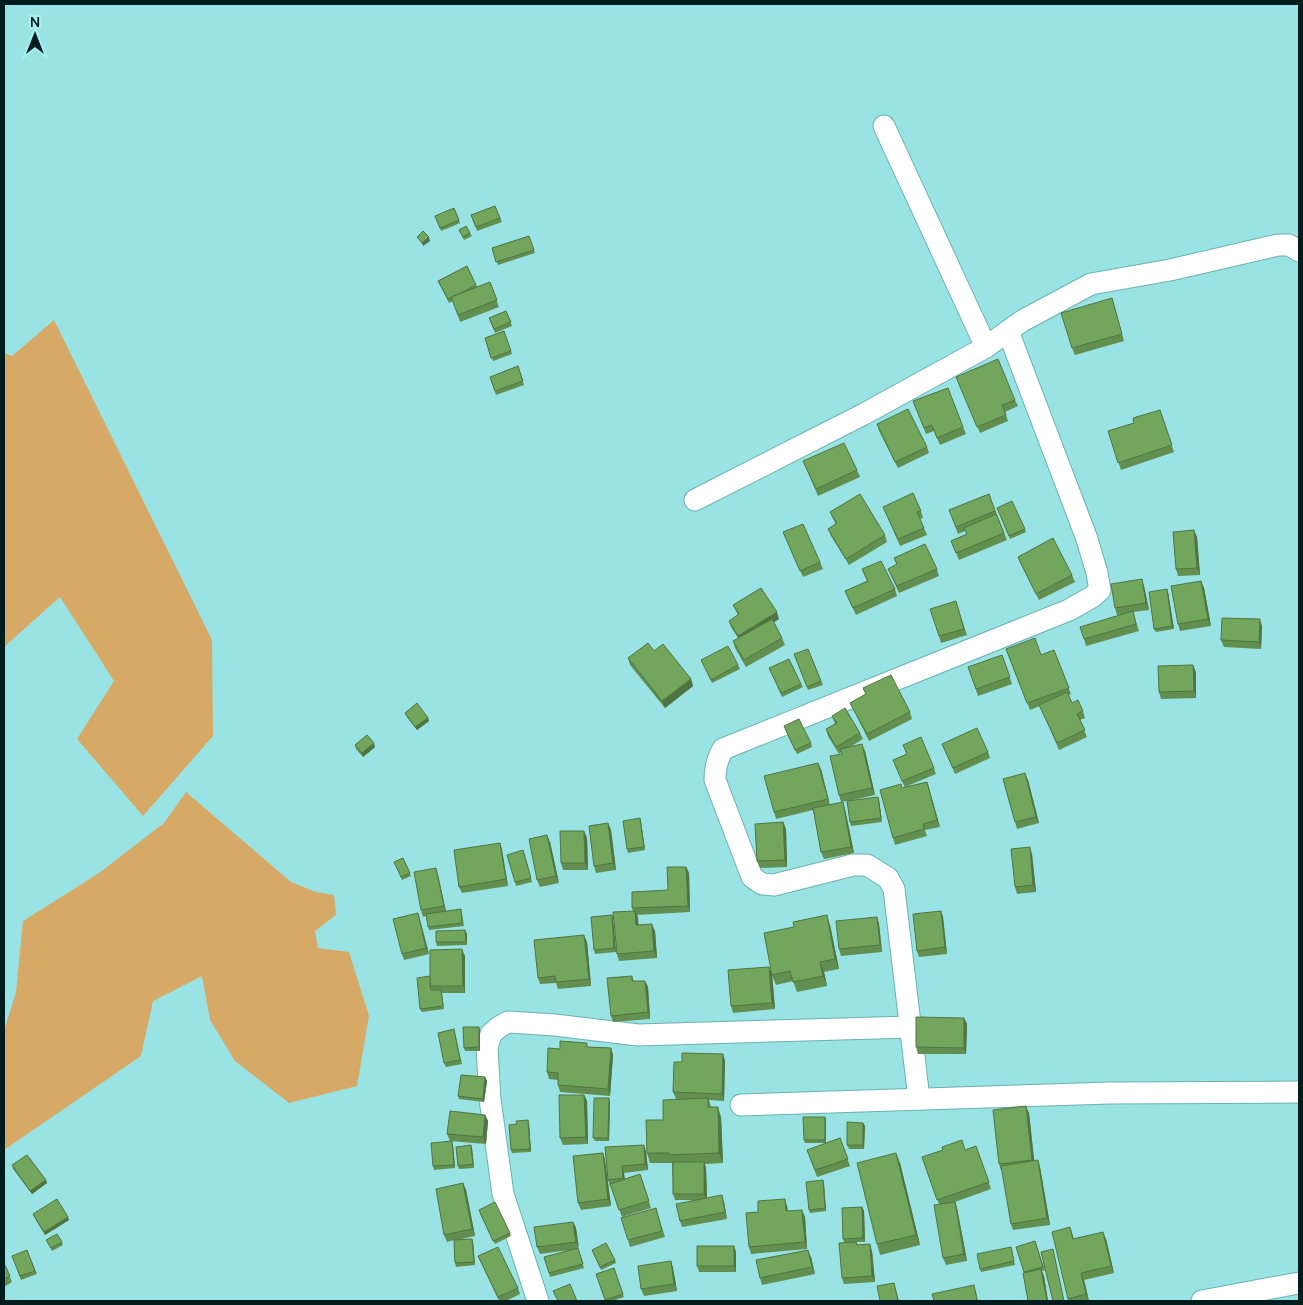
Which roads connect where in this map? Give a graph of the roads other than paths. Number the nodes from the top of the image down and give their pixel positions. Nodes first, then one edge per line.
1 (884, 126) dead end
2 (1299, 251) edge
3 (1008, 331) junction
4 (986, 347) junction
5 (695, 500) dead end
6 (912, 1027) junction
7 (1299, 1092) edge
8 (919, 1099) junction
9 (740, 1105) dead end
10 (1299, 1283) edge
11 (538, 1301) edge
12 (1202, 1301) edge

1 - 4 street
2 - 3 street
3 - 4 street
3 - 6 street
4 - 5 street
6 - 8 street
6 - 11 street
7 - 8 street
8 - 9 street
10 - 12 street

